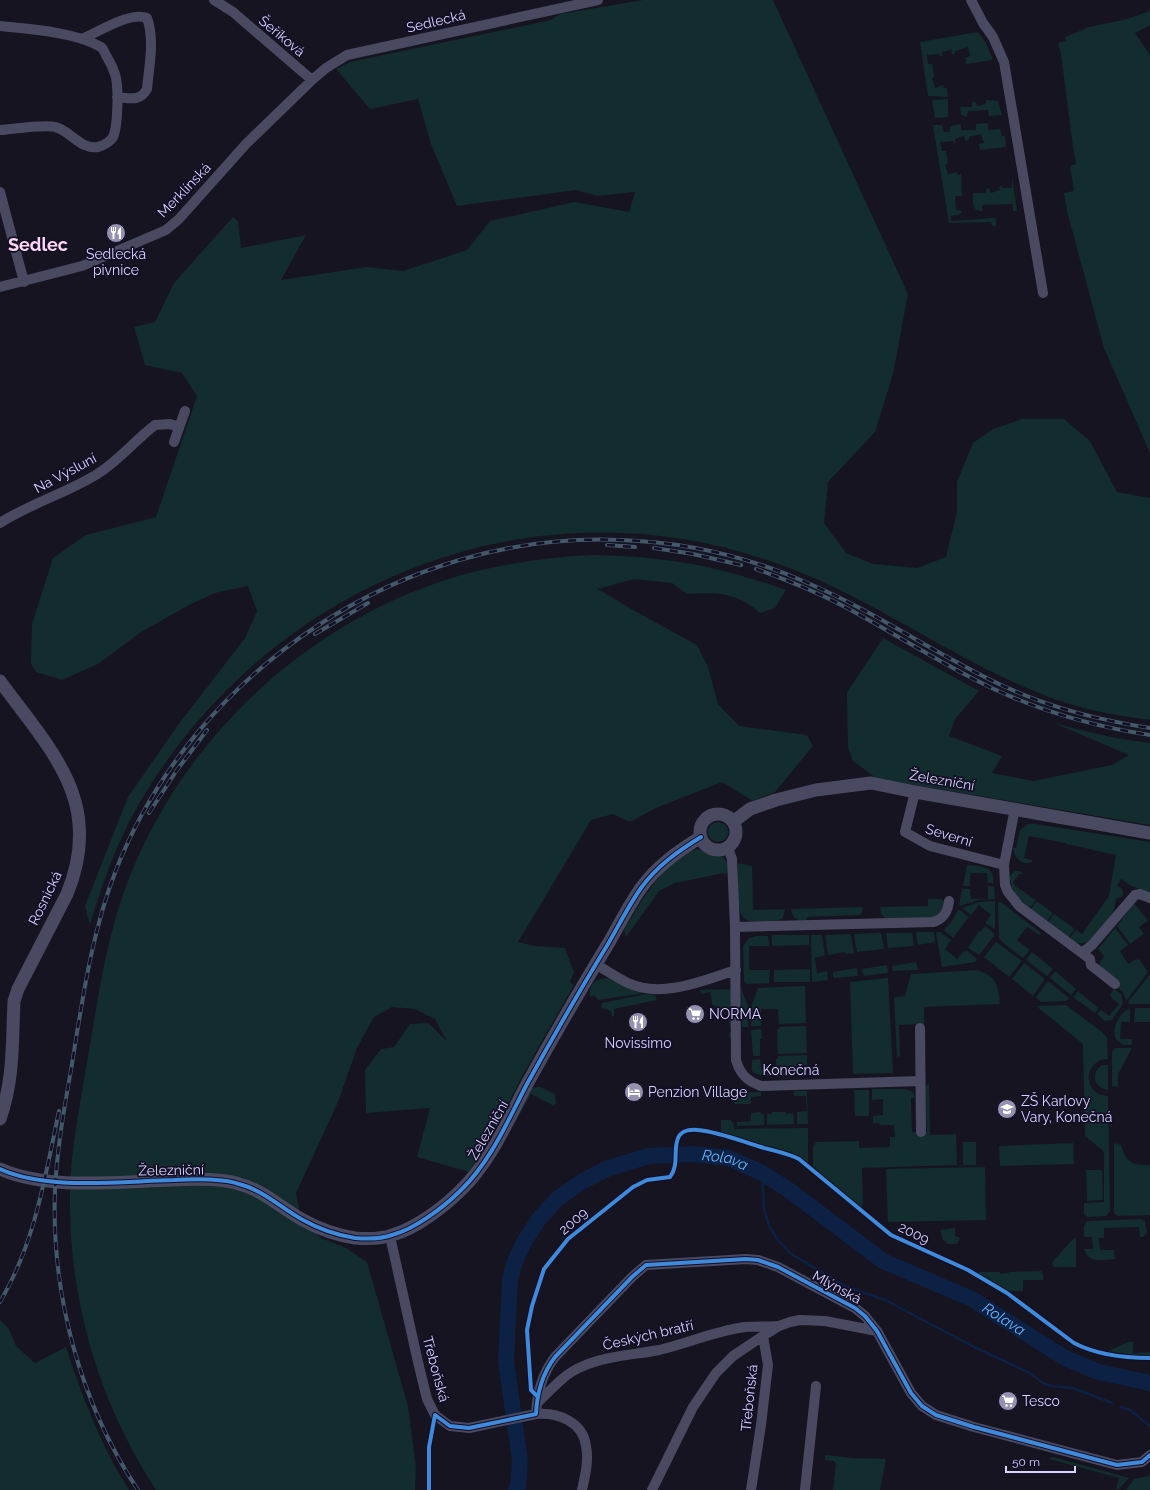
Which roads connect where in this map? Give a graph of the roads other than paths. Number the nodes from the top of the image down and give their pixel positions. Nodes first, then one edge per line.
1 (214, 0) edge
2 (598, 0) edge
3 (970, 0) edge
4 (0, 26) edge
5 (82, 39) junction
6 (312, 80) junction
7 (117, 97) junction
8 (0, 130) edge
9 (0, 192) edge
10 (24, 282) junction
11 (0, 287) edge
12 (1043, 293) dead end
13 (185, 411) dead end
14 (179, 427) junction
15 (174, 442) dead end
16 (0, 523) edge
17 (0, 681) edge
18 (914, 792) junction
19 (1015, 808) junction
20 (733, 822) junction
21 (1150, 833) edge
22 (701, 838) junction
23 (728, 848) junction
24 (1004, 864) junction
25 (1150, 898) edge
26 (949, 901) dead end
27 (735, 927) junction
28 (1082, 952) junction
29 (595, 964) junction
30 (736, 970) junction
31 (1115, 984) dead end
32 (920, 1028) dead end
33 (920, 1081) junction
34 (0, 1119) edge
35 (921, 1132) dead end
36 (0, 1169) edge
37 (390, 1236) junction
38 (779, 1326) junction
39 (878, 1331) junction
40 (763, 1336) junction
41 (816, 1386) dead end
42 (537, 1403) junction
43 (536, 1414) junction
44 (1150, 1455) edge
45 (582, 1490) edge
46 (652, 1490) edge
47 (750, 1490) edge
48 (805, 1490) edge

1 - 6 street, Šeříková
2 - 6 street, Sedlecká
3 - 12 street
4 - 5 street
5 - 7 street
5 - 7 street
6 - 10 street, Merklínská
7 - 8 street
9 - 10 street
10 - 11 street, Merklínská
13 - 14 street
14 - 15 street
14 - 16 street, Na Výsluní
17 - 34 street, Rosnická
18 - 19 street, Železniční
18 - 20 street, Železniční
18 - 24 street, Severní
19 - 21 street, Železniční
19 - 24 street
20 - 22 street
20 - 23 street
22 - 23 street
22 - 29 street, Železniční
23 - 27 street, Konečná
24 - 28 street
25 - 28 street
26 - 27 street
27 - 30 street, Konečná
28 - 31 street
29 - 30 street
29 - 37 street, Železniční
30 - 33 street, Konečná
32 - 33 street
33 - 35 street
36 - 37 street, Železniční
37 - 43 street, Třeboňská
38 - 39 street, Českých bratří
38 - 40 street, Českých bratří
38 - 42 street, Českých bratří
39 - 42 street, Mlýnská
39 - 44 street, Mlýnská
40 - 46 street, Třeboňská
40 - 47 street, Třeboňská
41 - 48 street
42 - 43 street, Mlýnská
43 - 45 street, Třeboňská

